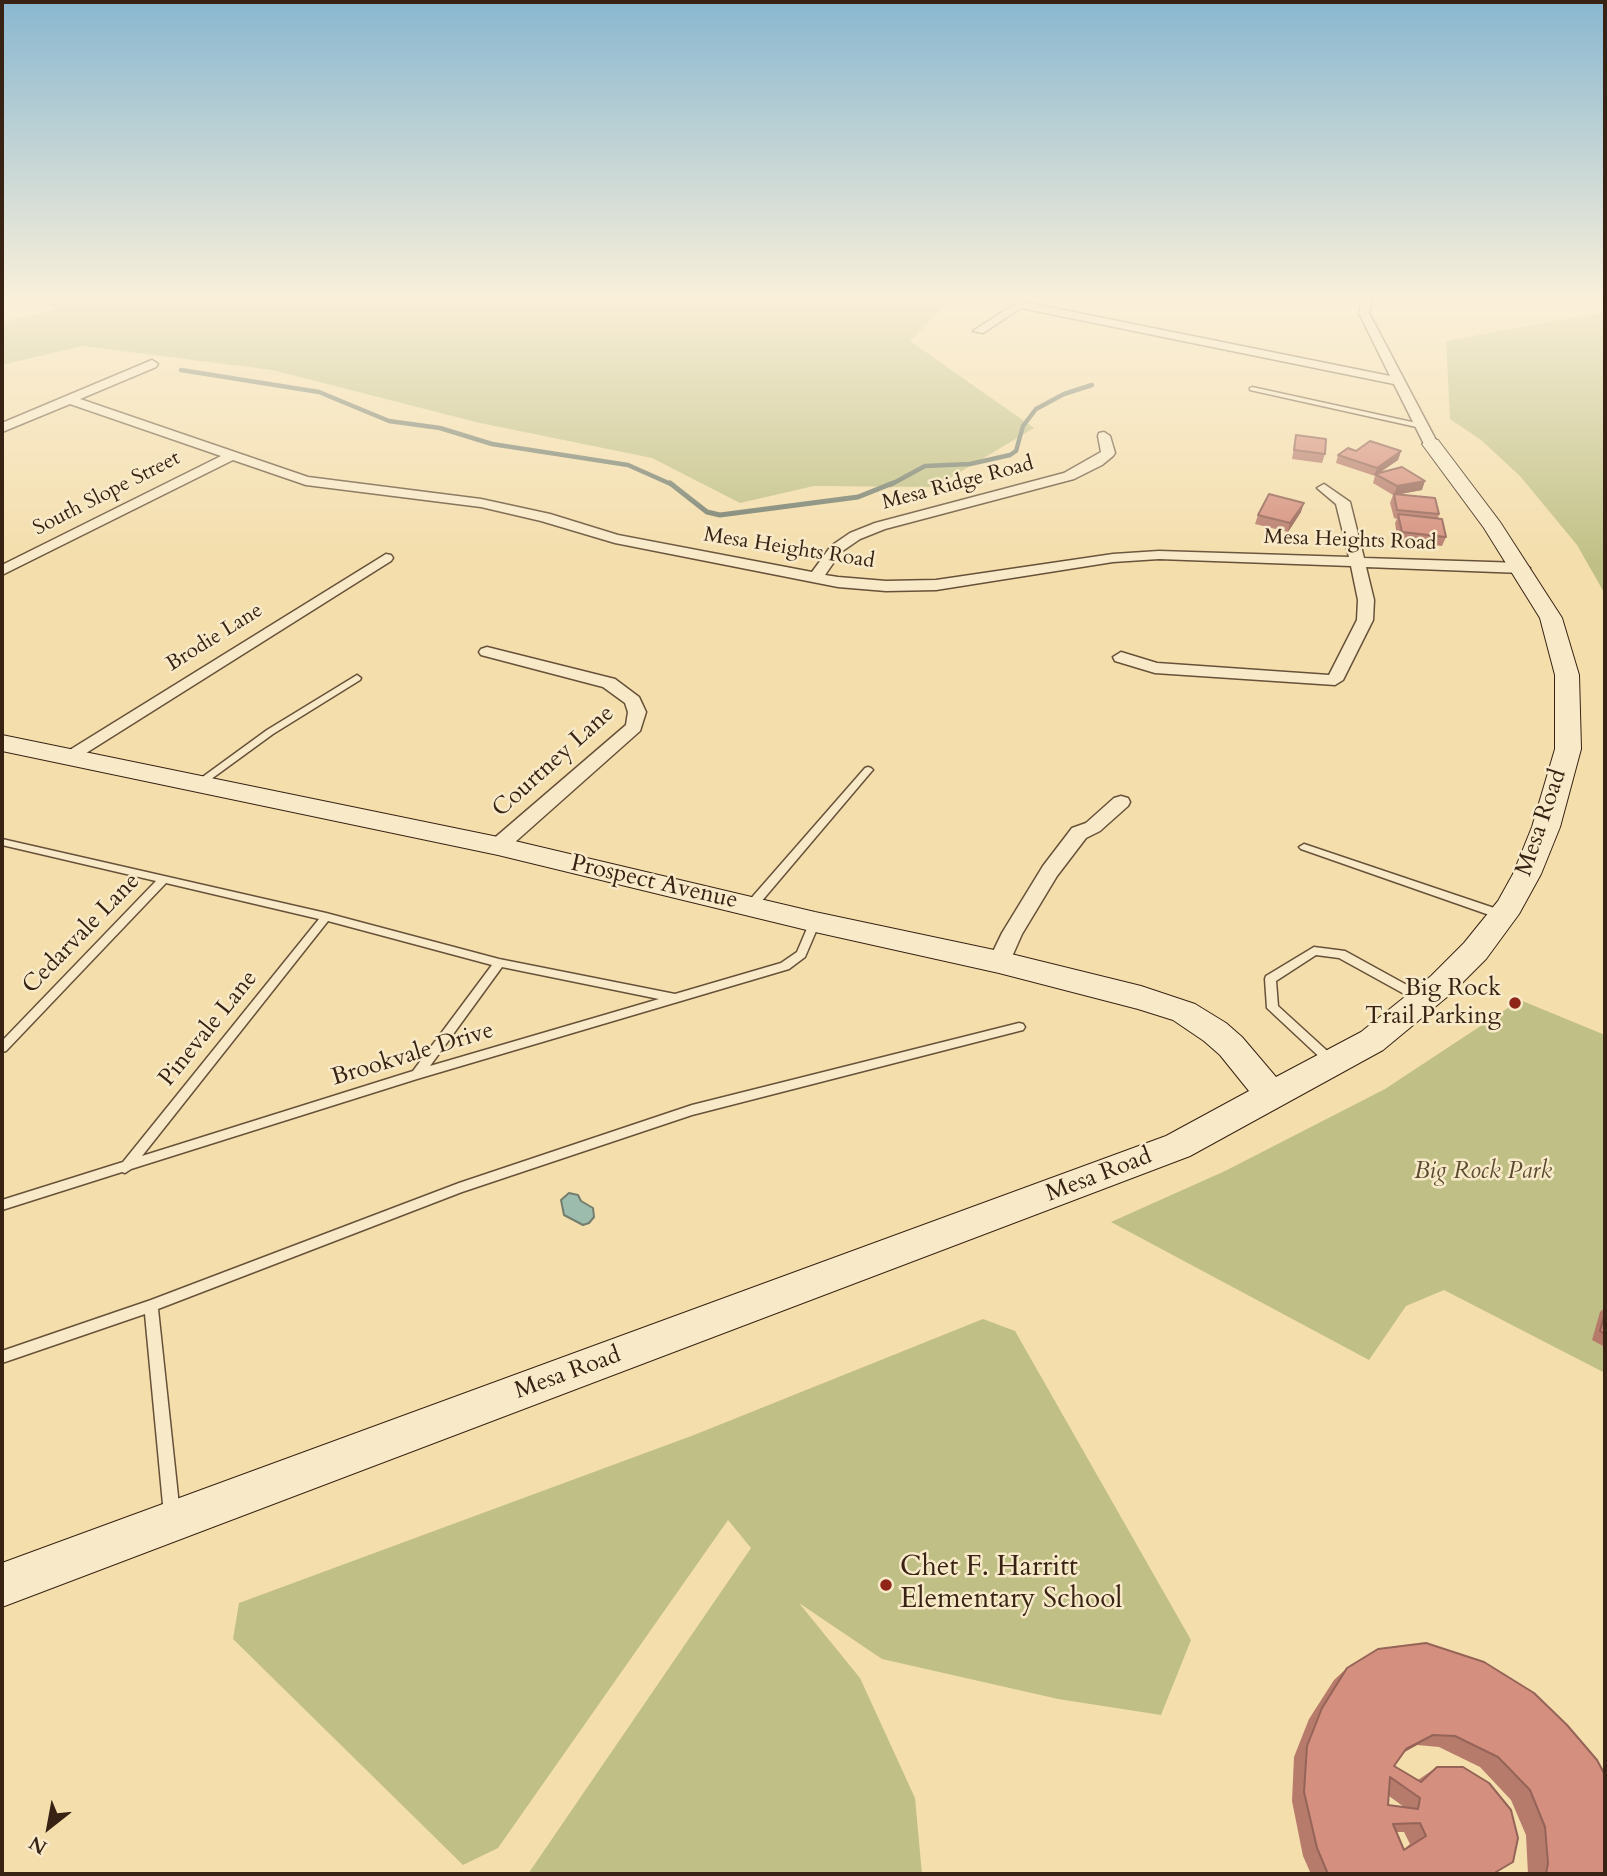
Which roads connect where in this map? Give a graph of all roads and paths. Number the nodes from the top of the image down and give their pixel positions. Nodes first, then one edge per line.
1 (97, 388) edge
2 (1401, 388) edge
3 (1252, 389) dead end
4 (68, 400) junction
5 (2, 428) edge
6 (1426, 435) junction
7 (1104, 436) dead end
8 (232, 456) junction
9 (1324, 488) dead end
10 (386, 558) dead end
11 (1358, 562) junction
12 (1522, 568) junction
13 (2, 571) edge
14 (815, 579) junction
15 (487, 652) dead end
16 (1121, 657) dead end
17 (357, 678) dead end
18 (2, 743) edge
19 (69, 756) junction
20 (867, 770) dead end
21 (200, 783) junction
22 (1121, 803) dead end
23 (2, 842) edge
24 (498, 846) junction
25 (1304, 847) dead end
26 (163, 880) junction
27 (751, 906) junction
28 (1502, 915) junction
29 (326, 917) junction
30 (815, 922) junction
31 (999, 962) junction
32 (499, 963) junction
33 (678, 999) junction
34 (1423, 1000) junction
35 (1019, 1027) dead end
36 (2, 1048) edge
37 (1334, 1063) junction
38 (417, 1074) junction
39 (1272, 1095) junction
40 (125, 1168) junction
41 (2, 1205) edge
42 (151, 1306) junction
43 (2, 1357) edge
44 (173, 1521) junction
45 (2, 1585) edge

1 - 4 street
2 - 6 street, Mesa Road
3 - 6 lane
4 - 5 street
4 - 8 street, Mesa Heights Road
6 - 12 street, Mesa Road
7 - 14 street, Mesa Ridge Road
8 - 13 street, South Slope Street
8 - 14 street, Mesa Heights Road
9 - 11 street
10 - 19 street, Brodie Lane
11 - 12 street, Mesa Heights Road
11 - 14 street, Mesa Heights Road
11 - 16 street
12 - 28 street, Mesa Road
15 - 24 street, Courtney Lane
17 - 21 lane
18 - 19 street, Prospect Avenue
19 - 21 street, Prospect Avenue
20 - 27 lane
21 - 24 street, Prospect Avenue
22 - 31 street
23 - 26 lane
24 - 27 street, Prospect Avenue
25 - 28 lane
26 - 29 lane
26 - 36 lane, Cedarvale Lane
27 - 30 street, Prospect Avenue
28 - 34 street, Mesa Road
29 - 32 lane
29 - 40 lane, Pinevale Lane
30 - 31 street, Prospect Avenue
30 - 33 lane, Brookvale Drive
31 - 39 street, Prospect Avenue
32 - 33 lane
32 - 38 lane
33 - 38 lane, Brookvale Drive
34 - 37 street, Mesa Road
34 - 37 lane
35 - 42 lane
37 - 39 street, Mesa Road
38 - 40 lane, Brookvale Drive
39 - 44 street, Mesa Road
40 - 41 lane, Brookvale Drive
42 - 43 lane
42 - 44 lane
44 - 45 street, Mesa Road

